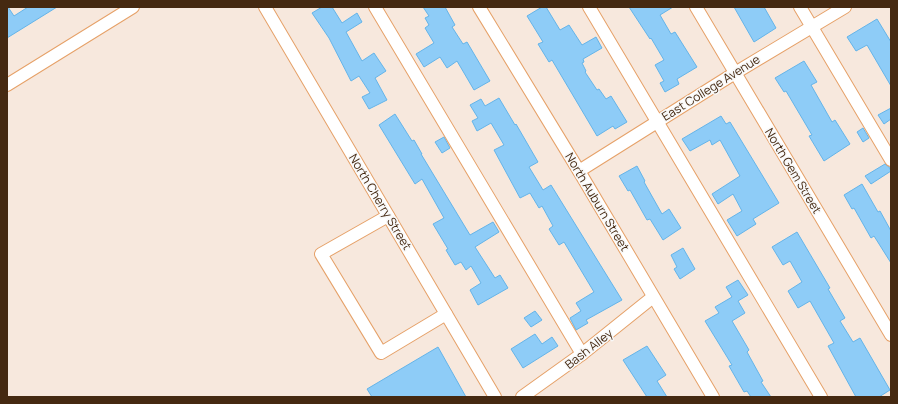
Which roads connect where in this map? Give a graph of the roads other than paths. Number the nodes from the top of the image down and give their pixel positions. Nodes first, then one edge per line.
1 (133, 7) edge
2 (265, 7) edge
3 (375, 7) edge
4 (479, 7) edge
5 (589, 7) edge
6 (696, 7) edge
7 (800, 7) edge
8 (845, 7) edge
9 (812, 27) junction
10 (735, 73) junction
11 (7, 85) edge
12 (657, 122) junction
13 (891, 160) edge
14 (579, 171) junction
15 (388, 216) junction
16 (653, 297) junction
17 (446, 314) junction
18 (891, 335) edge
19 (582, 354) junction
20 (495, 397) edge
21 (522, 397) edge
22 (713, 397) edge
23 (820, 397) edge

1 - 11 street
2 - 15 street, North Cherry Street
3 - 19 street
4 - 14 street, North Auburn Street
5 - 12 street
6 - 10 street, North Gem Street
7 - 9 street
8 - 9 street, East College Avenue
9 - 10 street, East College Avenue
9 - 13 street
10 - 12 street, East College Avenue
10 - 18 street, North Gem Street
12 - 14 street, East College Avenue
12 - 23 street
14 - 16 street, North Auburn Street
15 - 17 street, North Cherry Street
15 - 17 street
16 - 19 street, Bash Alley
16 - 22 street, North Auburn Street
17 - 20 street, North Cherry Street
19 - 21 street, Bash Alley

